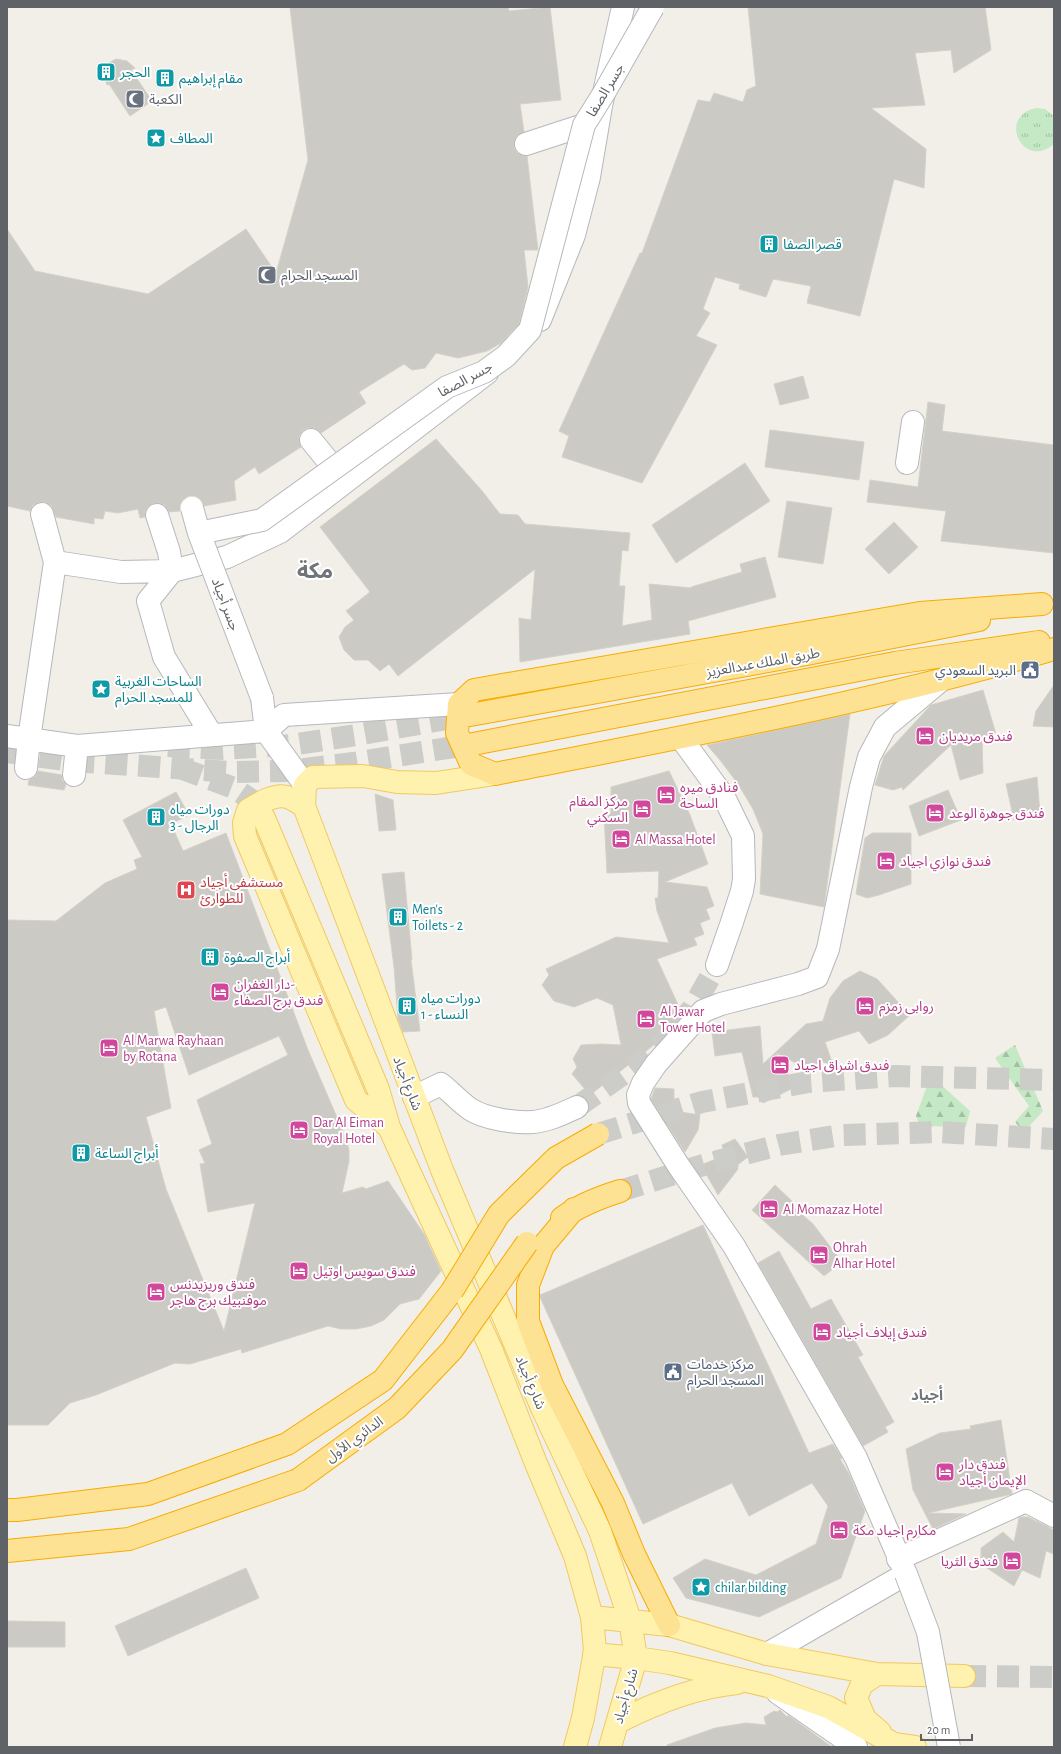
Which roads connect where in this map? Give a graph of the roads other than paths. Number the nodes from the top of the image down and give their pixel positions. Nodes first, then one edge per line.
1 (622, 7) edge
2 (653, 7) edge
3 (584, 125) junction
4 (526, 144) dead end
5 (913, 422) dead end
6 (311, 440) dead end
7 (907, 463) dead end
8 (345, 482) junction
9 (192, 508) dead end
10 (42, 514) dead end
11 (157, 515) dead end
12 (199, 534) junction
13 (55, 562) junction
14 (172, 571) junction
15 (1048, 603) edge
16 (1054, 639) edge
17 (1054, 649) edge
18 (940, 681) junction
19 (465, 710) junction
20 (266, 731) junction
21 (211, 734) junction
22 (7, 736) edge
23 (681, 738) junction
24 (29, 739) junction
25 (474, 744) tunnel mouth
26 (77, 746) junction
27 (26, 768) dead end
28 (495, 774) junction
29 (74, 775) dead end
30 (305, 785) junction
31 (304, 806) junction
32 (264, 818) tunnel mouth
33 (717, 965) tunnel mouth
34 (414, 1097) junction
35 (577, 1107) tunnel mouth
36 (389, 1127) junction
37 (598, 1134) tunnel mouth
38 (620, 1191) tunnel mouth
39 (574, 1209) junction
40 (586, 1500) junction
41 (7, 1510) edge
42 (557, 1512) junction
43 (1054, 1516) edge
44 (7, 1551) edge
45 (902, 1566) junction
46 (592, 1617) junction
47 (630, 1620) junction
48 (669, 1625) junction
49 (594, 1654) junction
50 (767, 1654) junction
51 (636, 1658) junction
52 (877, 1674) junction
53 (964, 1676) tunnel mouth
54 (759, 1684) junction
55 (618, 1722) junction
56 (894, 1744) junction
57 (575, 1747) edge
58 (610, 1747) edge
59 (856, 1747) edge
60 (915, 1747) edge
61 (949, 1747) edge

1 - 8 street
2 - 3 street, جسر الصفا, bridge
3 - 4 street
3 - 12 street, جسر الصفا, bridge
5 - 7 street
6 - 8 street
8 - 14 street
9 - 12 street, جسر أجياد, bridge
10 - 13 street
11 - 14 street
12 - 20 street, جسر أجياد, bridge
13 - 14 street
13 - 24 street
14 - 21 street
15 - 19 highway, طريق الملك عبدالعزيز
16 - 25 highway, طريق الملك عبدالعزيز
17 - 18 highway
18 - 23 highway
18 - 45 street
19 - 20 street
19 - 28 highway
20 - 21 street
20 - 30 street
21 - 26 street
22 - 24 street
23 - 28 highway
23 - 33 street
24 - 26 street
24 - 27 street
26 - 29 street
28 - 30 main road
30 - 31 main road
31 - 34 main road, شارع أجياد
31 - 36 main road, شارع أجياد
32 - 36 main road, شارع أجياد
34 - 35 street
34 - 40 main road, شارع أجياد
36 - 42 main road, شارع أجياد
37 - 41 highway, bridge
38 - 39 highway, الدائري الأول
39 - 44 highway, الدائري الأول, bridge
39 - 48 highway
40 - 42 main road
40 - 47 main road, شارع أجياد
42 - 46 main road, شارع أجياد
43 - 45 street
45 - 50 street
45 - 61 street, bridge
46 - 47 main road
46 - 49 main road, شارع أجياد
47 - 48 main road
47 - 51 main road, شارع أجياد
48 - 50 main road
49 - 51 main road
49 - 57 main road, شارع أجياد
50 - 52 main road
51 - 54 main road
51 - 55 main road, شارع أجياد
52 - 53 main road
52 - 56 main road
54 - 55 main road
54 - 56 main road
54 - 59 street
55 - 58 main road, شارع أجياد
56 - 60 main road

